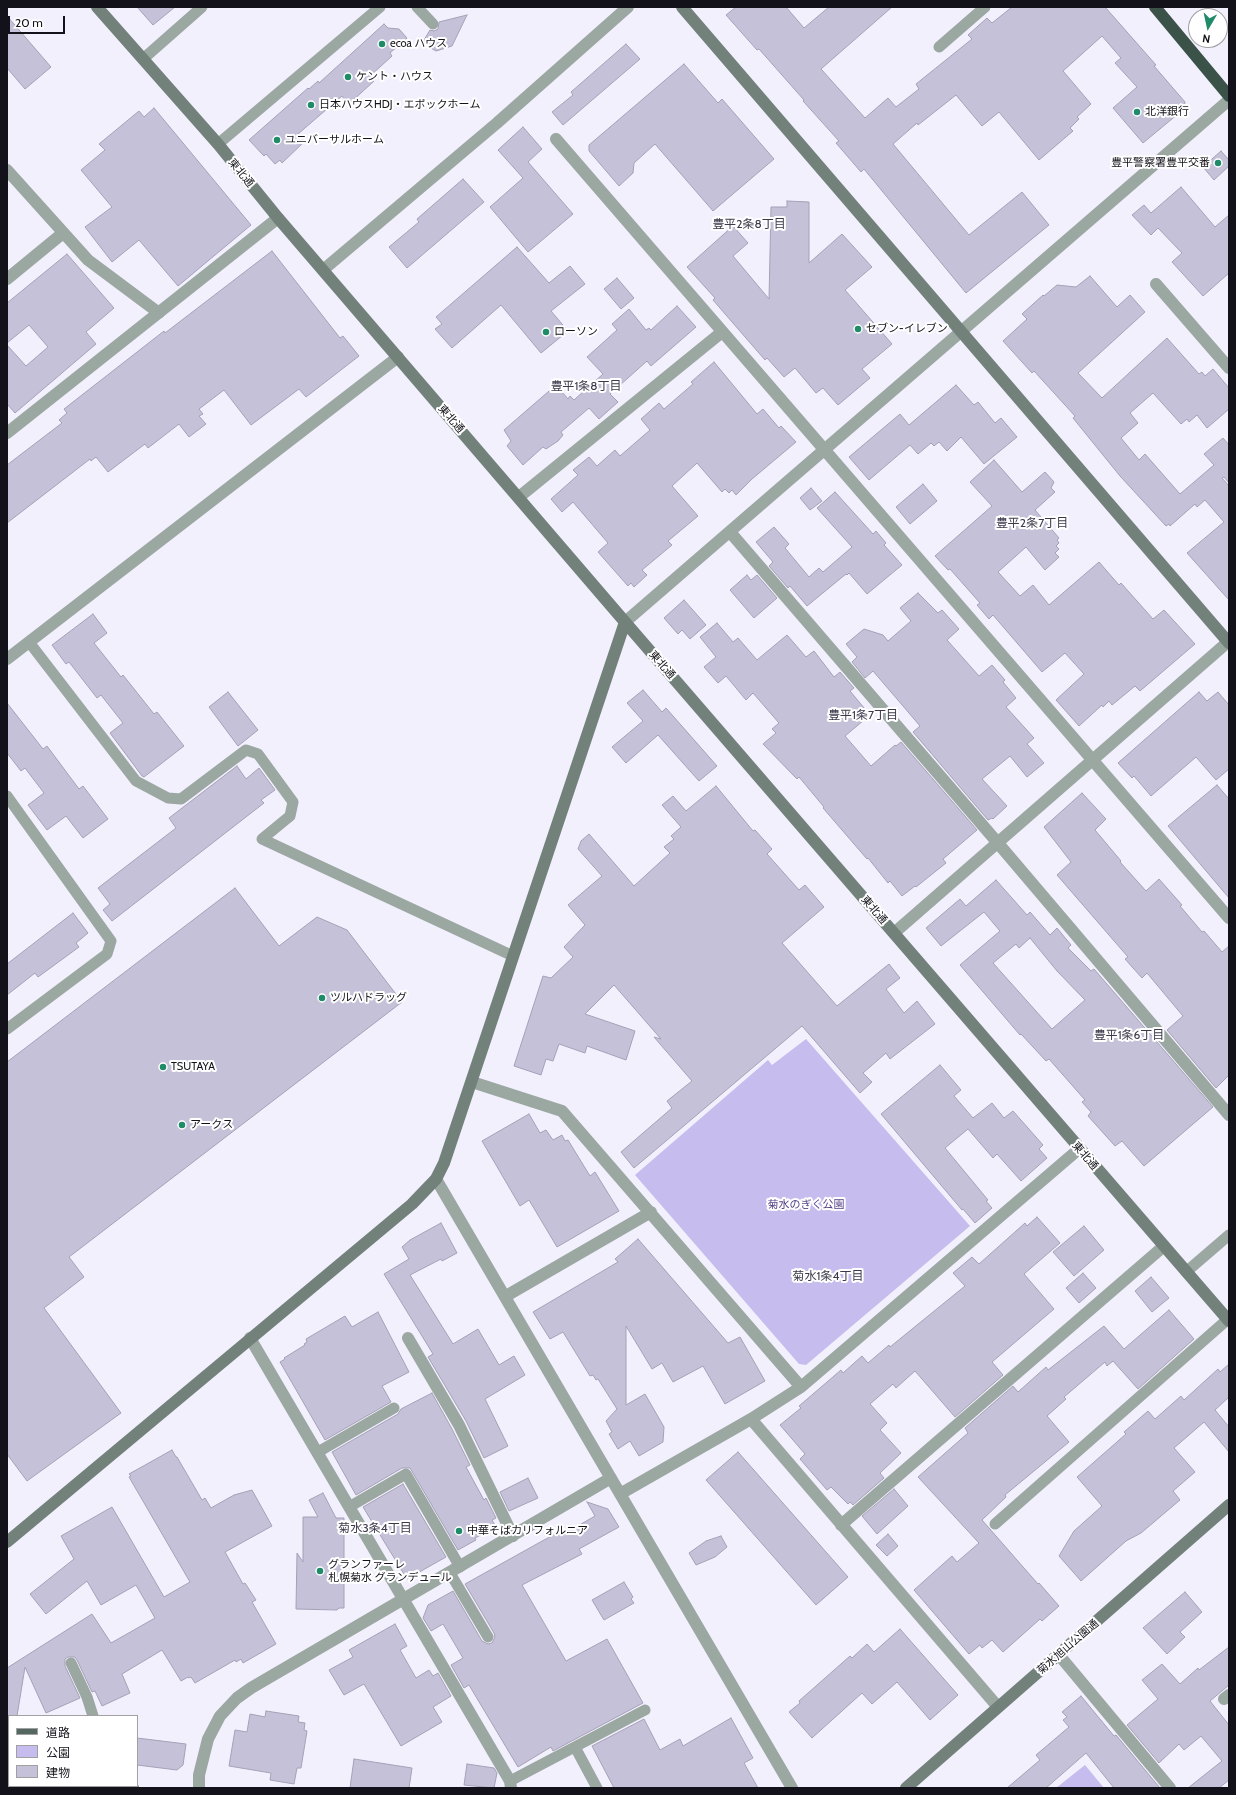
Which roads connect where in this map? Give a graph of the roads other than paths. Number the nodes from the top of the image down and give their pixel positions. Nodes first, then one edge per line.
1 (97, 7) edge
2 (202, 7) edge
3 (380, 7) edge
4 (417, 7) edge
5 (628, 7) edge
6 (682, 7) edge
7 (985, 7) edge
8 (1155, 7) edge
9 (433, 24) dead end
10 (939, 47) dead end
11 (142, 59) junction
12 (1229, 96) edge
13 (1229, 100) edge
14 (556, 138) dead end
15 (218, 144) junction
16 (7, 170) edge
17 (278, 218) junction
18 (63, 233) junction
19 (323, 270) junction
20 (7, 279) edge
21 (1156, 284) dead end
22 (159, 313) junction
23 (962, 330) junction
24 (722, 332) junction
25 (398, 357) junction
26 (1229, 368) edge
27 (7, 433) edge
28 (824, 450) junction
29 (519, 498) junction
30 (730, 532) junction
31 (625, 622) junction
32 (29, 642) junction
33 (1229, 642) edge
34 (7, 658) edge
35 (1092, 759) junction
36 (7, 796) edge
37 (997, 842) junction
38 (1229, 918) edge
39 (894, 933) junction
40 (512, 956) junction
41 (7, 1029) edge
42 (472, 1082) junction
43 (1229, 1115) edge
44 (1078, 1148) junction
45 (436, 1179) junction
46 (651, 1212) junction
47 (1229, 1235) edge
48 (1164, 1246) junction
49 (1186, 1272) junction
50 (506, 1296) junction
51 (1228, 1320) edge
52 (250, 1338) junction
53 (408, 1338) dead end
54 (801, 1388) junction
55 (394, 1408) dead end
56 (751, 1419) junction
57 (318, 1452) junction
58 (611, 1478) junction
59 (620, 1494) junction
60 (1229, 1505) edge
61 (350, 1507) junction
62 (995, 1524) dead end
63 (841, 1526) junction
64 (513, 1536) junction
65 (7, 1542) edge
66 (455, 1570) junction
67 (404, 1599) junction
68 (488, 1637) dead end
69 (1059, 1655) junction
70 (72, 1663) dead end
71 (998, 1707) junction
72 (645, 1710) dead end
73 (93, 1715) edge
74 (575, 1747) junction
75 (511, 1785) edge
76 (199, 1788) edge
77 (598, 1788) edge
78 (792, 1788) edge
79 (906, 1788) edge
80 (1170, 1788) edge

1 - 11 street, 東北通
2 - 11 lane
3 - 15 lane
4 - 9 lane
5 - 19 street
6 - 23 street
7 - 10 lane
8 - 12 highway
11 - 15 street, 東北通
13 - 23 street
14 - 24 street
15 - 17 street, 東北通
16 - 18 street
17 - 19 street, 東北通
17 - 22 street
18 - 20 street
18 - 22 street
19 - 25 street, 東北通
21 - 26 street
22 - 27 street
23 - 28 street
23 - 33 street
24 - 28 street
24 - 29 street
25 - 29 street, 東北通
25 - 32 street
28 - 30 street
28 - 35 street
29 - 31 street, 東北通
30 - 31 street
30 - 37 street
31 - 39 street, 東北通
31 - 40 street
32 - 34 street
32 - 40 lane
33 - 35 street
35 - 37 street
35 - 38 street
36 - 41 lane
37 - 39 street
37 - 43 street
39 - 44 street, 東北通
40 - 42 street
42 - 45 street
42 - 46 street
44 - 48 street, 東北通
44 - 54 street
45 - 50 street
45 - 52 street
46 - 50 street
46 - 54 street
47 - 49 lane
48 - 49 street, 東北通
48 - 63 street
49 - 51 street, 東北通
50 - 58 street
51 - 62 lane
52 - 57 street
52 - 65 street
53 - 64 street
54 - 56 street
55 - 57 lane
56 - 59 street
56 - 63 street
57 - 61 street
58 - 59 street
58 - 64 street
59 - 78 street
60 - 69 street, 菊水旭山公園通
61 - 66 lane
61 - 67 street
63 - 71 street
64 - 66 street
66 - 67 street
66 - 68 lane
67 - 75 street
67 - 76 street
69 - 71 street, 菊水旭山公園通
69 - 80 street
70 - 73 lane
71 - 79 street, 菊水旭山公園通
72 - 74 lane
74 - 75 lane
74 - 77 lane

